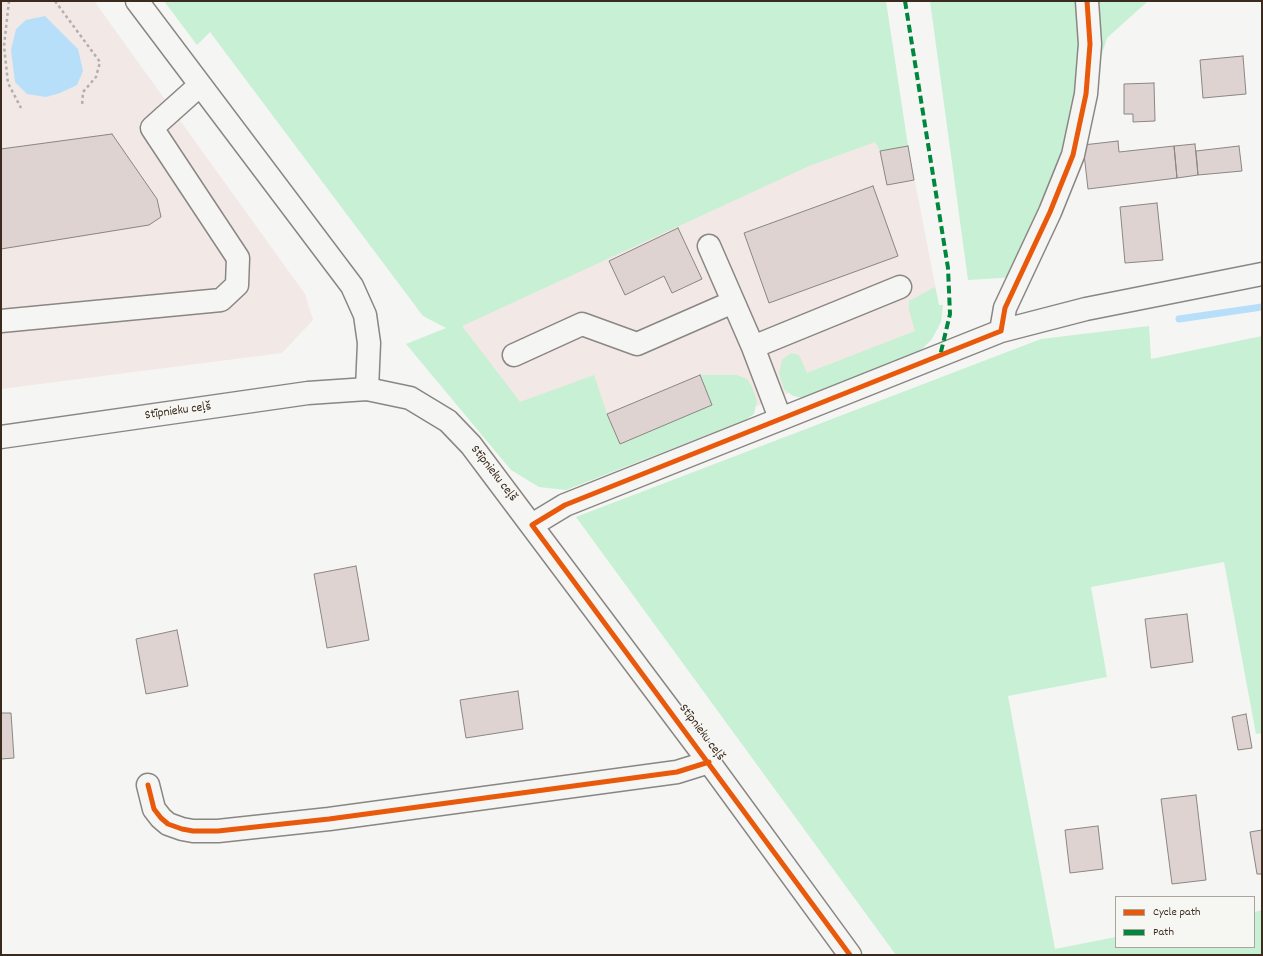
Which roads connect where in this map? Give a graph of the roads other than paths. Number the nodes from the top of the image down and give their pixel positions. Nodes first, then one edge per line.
1 (137, 1) edge
2 (1087, 1) edge
3 (200, 85) junction
4 (709, 246) dead end
5 (1262, 274) edge
6 (900, 287) dead end
7 (733, 302) junction
8 (1, 321) edge
9 (1001, 331) junction
10 (753, 347) junction
11 (514, 355) dead end
12 (367, 389) junction
13 (780, 418) junction
14 (1, 437) edge
15 (532, 525) junction
16 (709, 762) junction
17 (148, 785) dead end
18 (850, 955) edge

1 - 3 street
2 - 9 street
3 - 8 street
3 - 12 street
4 - 7 street
5 - 9 street
6 - 10 street
7 - 10 street
7 - 11 street
9 - 13 street
10 - 13 street
12 - 14 street, Stīpnieku ceļš
12 - 15 street, Stīpnieku ceļš
13 - 15 street
15 - 16 street, Stīpnieku ceļš
16 - 17 street
16 - 18 street, Stīpnieku ceļš

